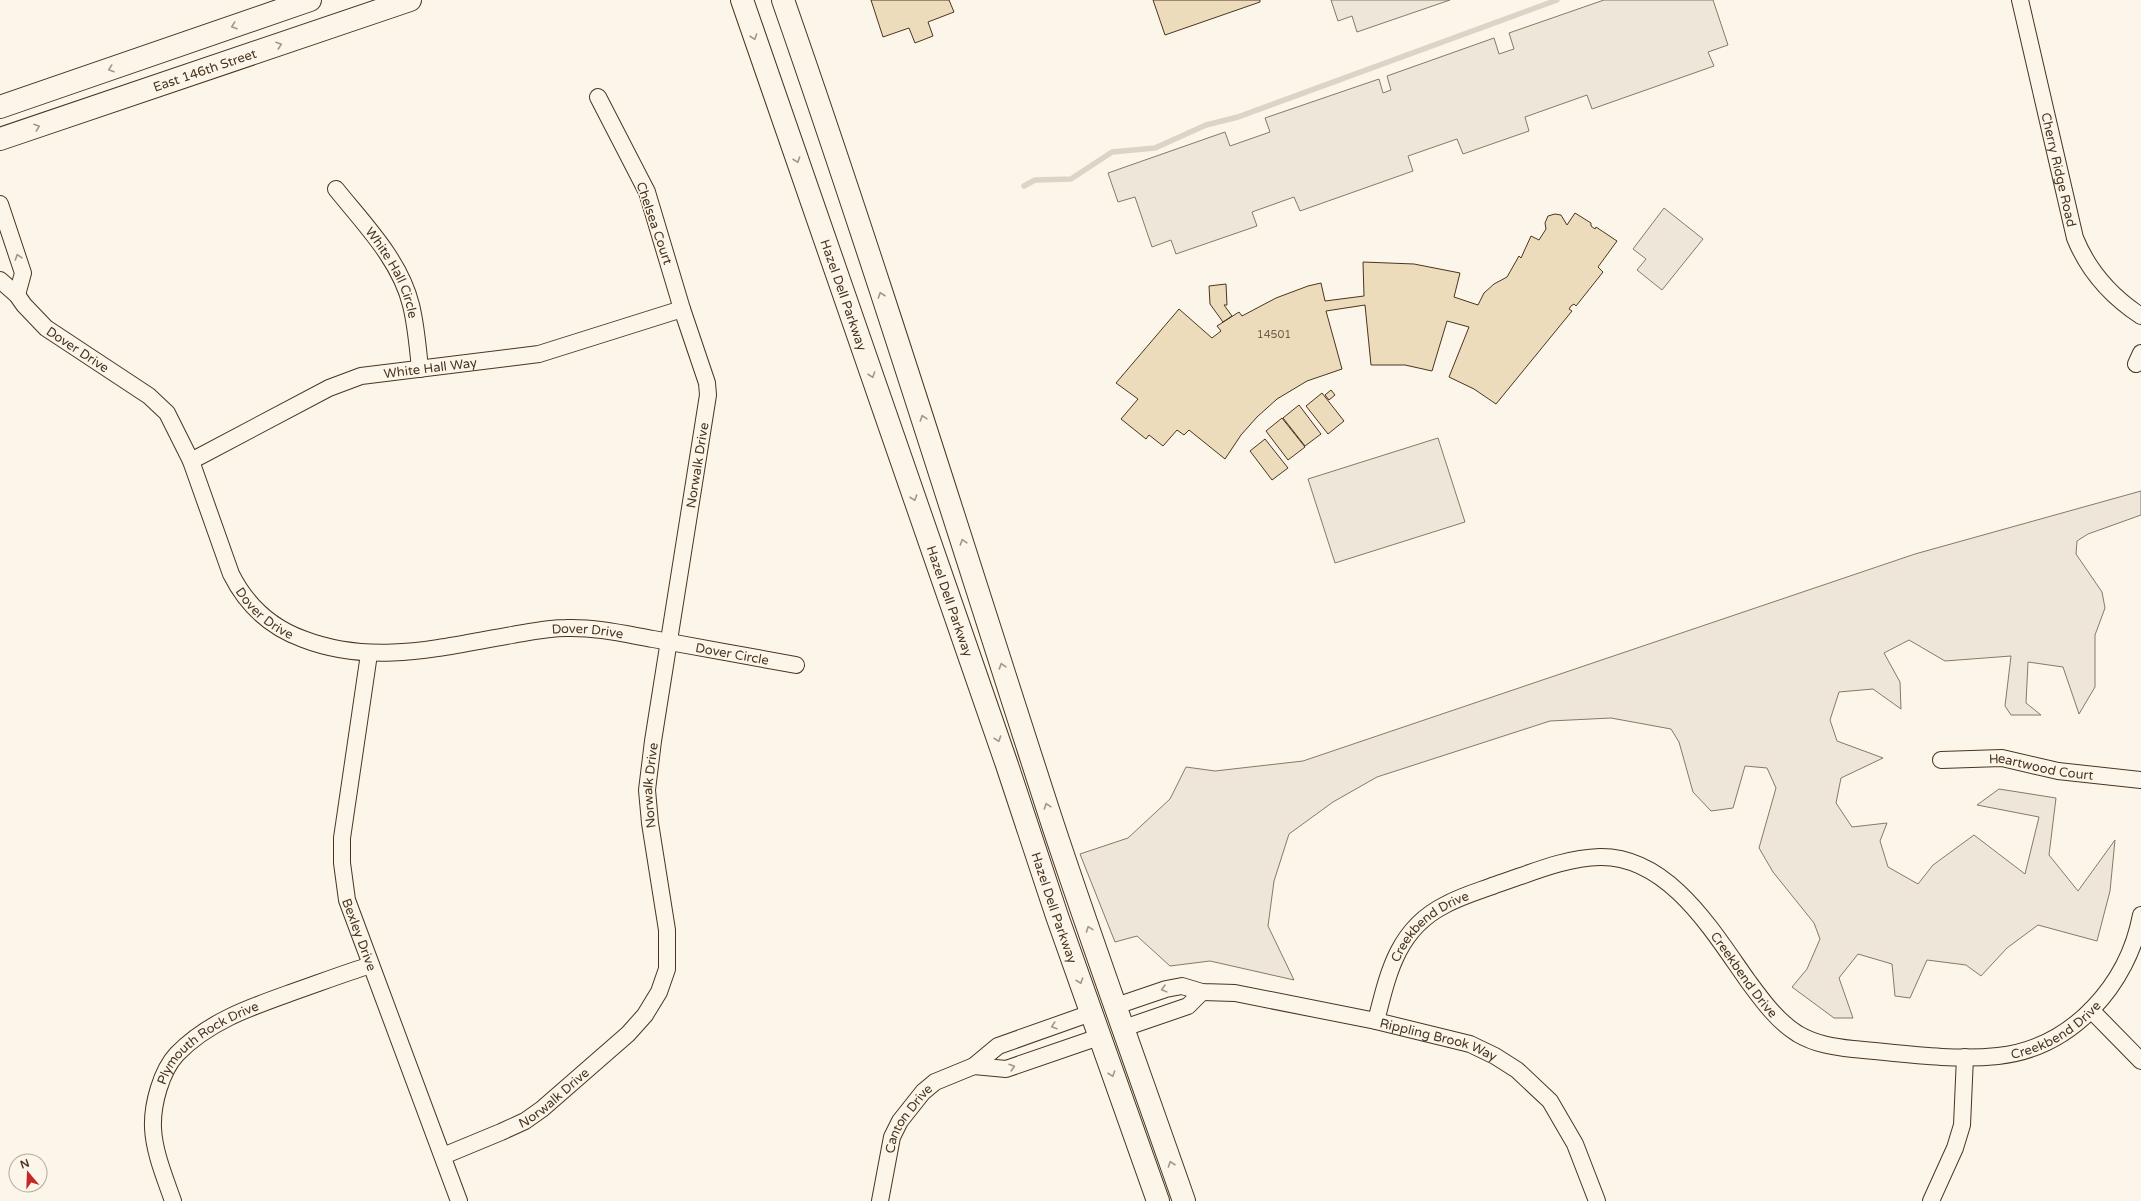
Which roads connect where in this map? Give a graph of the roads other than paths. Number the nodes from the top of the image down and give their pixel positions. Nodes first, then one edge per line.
1 (310, 0) edge
2 (410, 0) edge
3 (742, 0) edge
4 (783, 0) edge
5 (2020, 0) edge
6 (598, 98) dead end
7 (0, 107) edge
8 (0, 139) edge
9 (336, 189) dead end
10 (0, 204) edge
11 (0, 280) edge
12 (17, 295) junction
13 (682, 309) junction
14 (2141, 316) edge
15 (420, 369) junction
16 (191, 461) junction
17 (669, 642) junction
18 (369, 654) junction
19 (796, 665) dead end
20 (1941, 760) dead end
21 (2141, 780) edge
22 (2141, 915) edge
23 (371, 965) junction
24 (1202, 992) junction
25 (1116, 1006) junction
26 (2091, 1010) junction
27 (1091, 1013) junction
28 (1376, 1021) junction
29 (1124, 1028) junction
30 (1099, 1037) junction
31 (1965, 1057) junction
32 (2141, 1061) edge
33 (974, 1066) junction
34 (443, 1156) junction
35 (173, 1201) edge
36 (459, 1201) edge
37 (880, 1201) edge
38 (1158, 1201) edge
39 (1184, 1201) edge
40 (1597, 1201) edge
41 (1931, 1201) edge

1 -> 7 main road
8 -> 2 main road, East 146th Street
3 -> 27 main road, Hazel Dell Parkway
25 -> 4 main road, Hazel Dell Parkway
5 - 14 street, Cherry Ridge Road
6 - 13 street, Chelsea Court
9 - 15 street, White Hall Circle
12 -> 10 street
11 - 12 street, Dover Drive
12 - 16 street, Dover Drive
13 - 15 street, White Hall Way
13 - 17 street, Norwalk Drive
15 - 16 street, White Hall Way
16 - 18 street, Dover Drive
17 - 18 street, Dover Drive
17 - 19 street, Dover Circle
17 - 34 street, Norwalk Drive
18 - 23 street, Bexley Drive
20 - 21 street, Heartwood Court
22 - 26 street, Creekbend Drive
23 - 34 street, Bexley Drive
23 - 35 street, Plymouth Rock Drive
24 -> 25 street, Rippling Brook Way
24 - 28 street, Rippling Brook Way
24 - 29 street
25 - 29 main road, Hazel Dell Parkway
26 - 31 street, Creekbend Drive
26 - 32 street
27 - 30 main road, Hazel Dell Parkway
27 -> 33 street, Canton Drive
28 - 31 street, Creekbend Drive
28 - 40 street, Rippling Brook Way
39 -> 29 main road, Hazel Dell Parkway
33 -> 30 street, Canton Drive
30 -> 38 main road, Hazel Dell Parkway
31 - 41 street
33 - 37 street, Canton Drive
34 - 36 street, Bexley Drive

